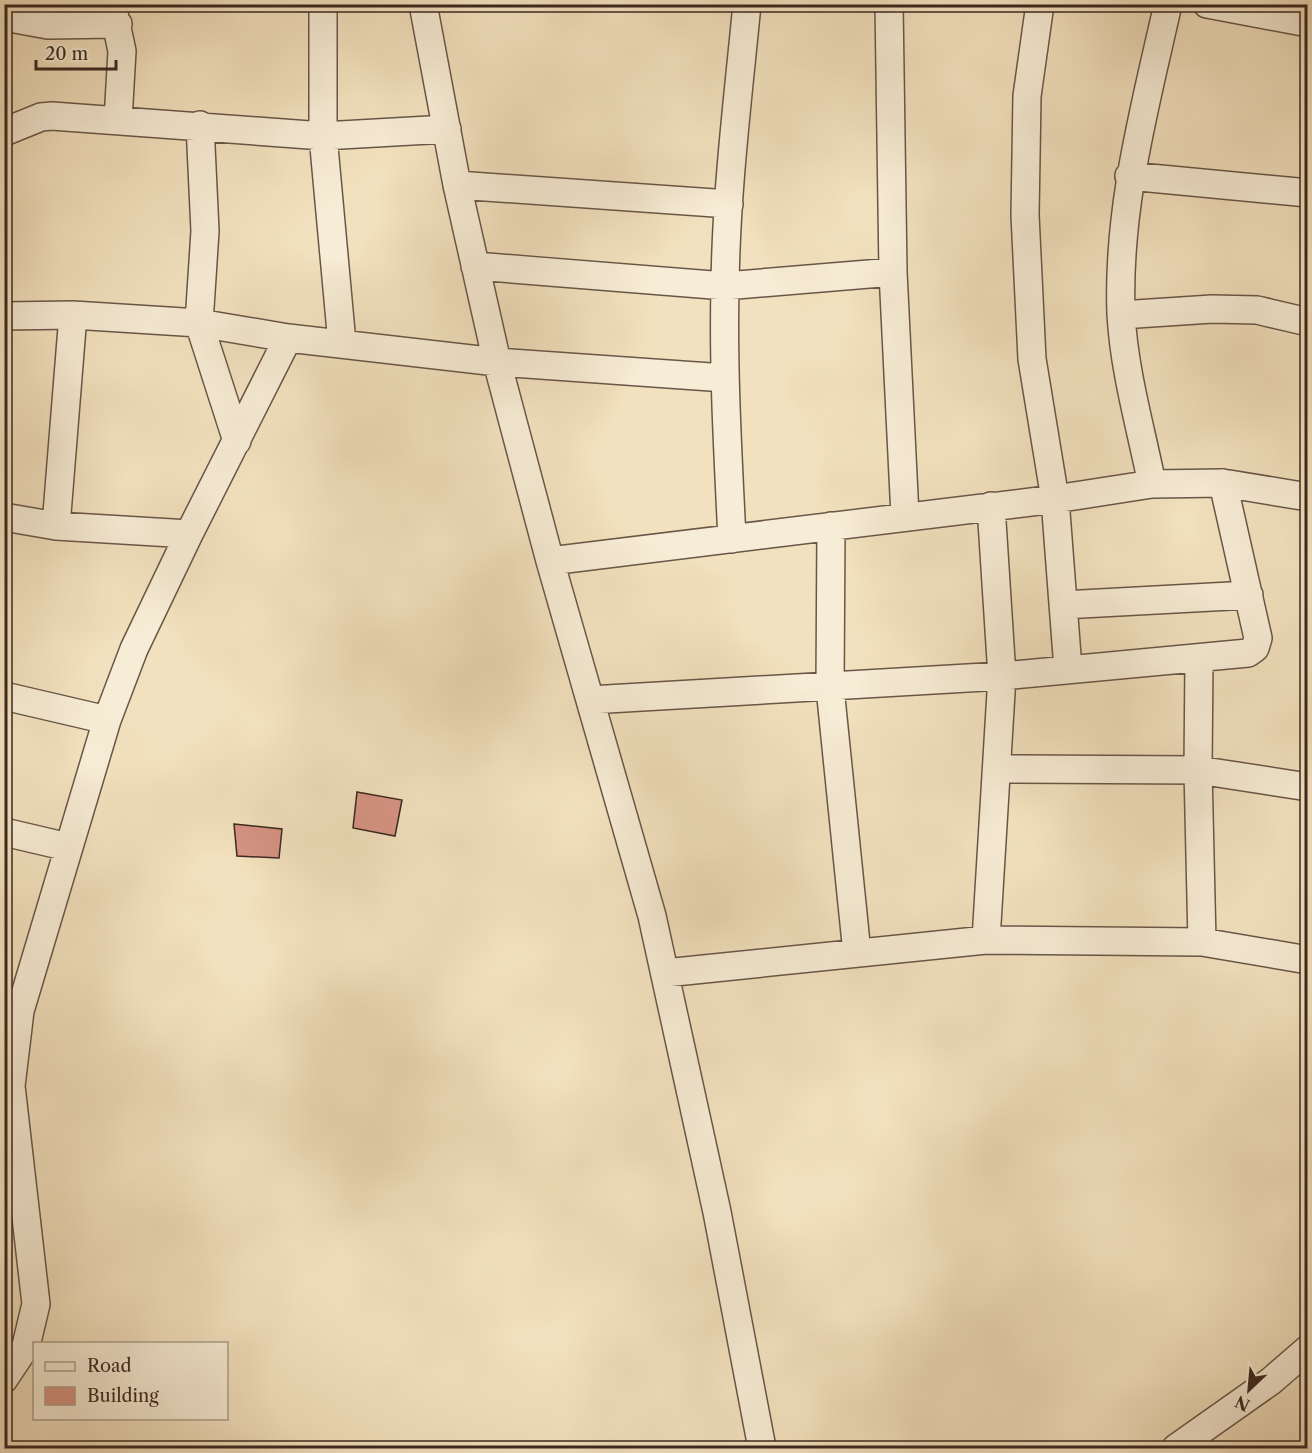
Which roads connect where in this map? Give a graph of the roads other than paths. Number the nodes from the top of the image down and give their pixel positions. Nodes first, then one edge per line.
1 (323, 4) edge
2 (423, 4) edge
3 (747, 4) edge
4 (890, 4) edge
5 (1040, 4) edge
6 (1168, 4) edge
7 (1207, 4) edge
8 (115, 14) edge
9 (4, 17) edge
10 (1308, 23) edge
11 (118, 120) junction
12 (200, 125) junction
13 (447, 129) junction
14 (4, 132) edge
15 (323, 136) junction
16 (1129, 176) junction
17 (457, 185) junction
18 (1308, 193) edge
19 (729, 204) junction
20 (475, 266) junction
21 (893, 272) junction
22 (725, 286) junction
23 (73, 315) junction
24 (1121, 315) junction
25 (4, 316) edge
26 (1308, 322) edge
27 (200, 323) junction
28 (288, 338) junction
29 (342, 343) junction
30 (497, 362) junction
31 (725, 378) junction
32 (237, 441) junction
33 (1223, 483) junction
34 (1152, 484) junction
35 (1308, 497) edge
36 (1055, 499) junction
37 (991, 506) junction
38 (905, 516) junction
39 (4, 518) edge
40 (56, 526) junction
41 (831, 526) junction
42 (189, 534) junction
43 (732, 539) junction
44 (550, 561) junction
45 (1249, 595) junction
46 (1063, 605) junction
47 (1199, 659) junction
48 (1068, 669) junction
49 (1002, 676) junction
50 (830, 687) junction
51 (4, 696) edge
52 (590, 700) junction
53 (107, 720) junction
54 (996, 769) junction
55 (1198, 770) junction
56 (1308, 787) edge
57 (4, 832) edge
58 (68, 847) junction
59 (986, 940) junction
60 (1202, 942) junction
61 (857, 952) junction
62 (1308, 960) edge
63 (665, 973) junction
64 (12, 1009) edge
65 (16, 1234) edge
66 (1308, 1349) edge
67 (7, 1373) edge
68 (762, 1449) edge
69 (1176, 1449) edge

1 - 15 street
2 - 13 street
3 - 19 street
4 - 21 street
5 - 36 street
6 - 16 street
7 - 10 street
8 - 9 street
8 - 11 street
11 - 12 street
11 - 14 street
12 - 15 street
12 - 27 street
13 - 15 street
13 - 17 street
15 - 29 street
16 - 18 street
16 - 24 street
17 - 19 street
17 - 20 street
19 - 22 street
20 - 22 street
20 - 30 street
21 - 22 street
21 - 38 street
22 - 31 street
23 - 25 street
23 - 27 street
23 - 40 street
24 - 26 street
24 - 34 street
27 - 28 street
27 - 32 street
28 - 29 street
28 - 32 street
29 - 30 street
30 - 31 street
30 - 44 street
31 - 43 street
32 - 42 street
33 - 34 street
33 - 35 street
33 - 45 street
34 - 36 street
36 - 37 street
36 - 46 street
37 - 38 street
37 - 49 street
38 - 41 street
39 - 40 street
40 - 42 street
41 - 43 street
41 - 50 street
42 - 53 street
43 - 44 street
44 - 52 street
45 - 46 street
45 - 47 street
46 - 48 street
47 - 48 street
47 - 55 street
48 - 49 street
49 - 50 street
49 - 54 street
50 - 52 street
50 - 61 street
51 - 53 street
52 - 63 street
53 - 58 street
54 - 55 street
54 - 59 street
55 - 56 street
55 - 60 street
57 - 58 street
58 - 64 street
59 - 60 street
59 - 61 street
60 - 62 street
61 - 63 street
63 - 68 street
64 - 65 street
65 - 67 street
66 - 69 street

